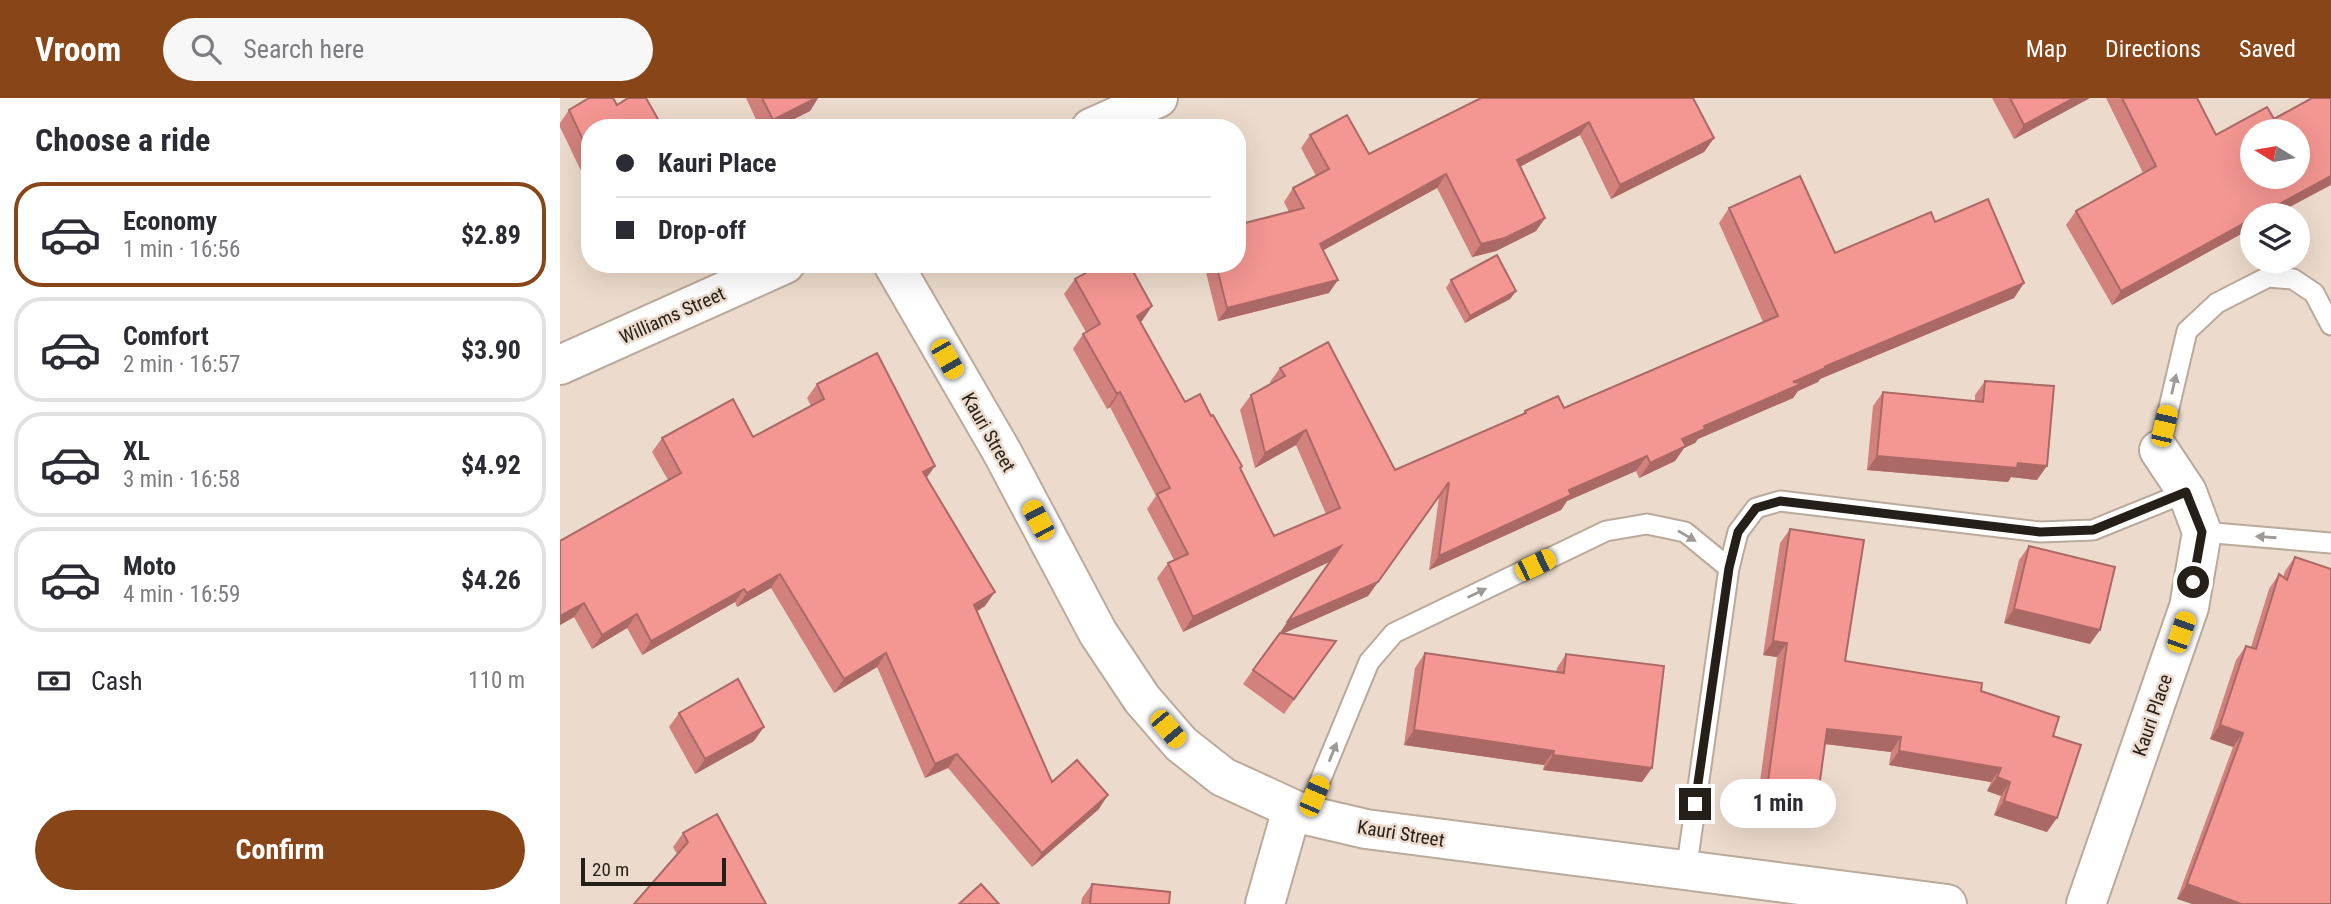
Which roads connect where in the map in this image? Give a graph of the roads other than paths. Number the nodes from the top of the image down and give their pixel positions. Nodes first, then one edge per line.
1 (1158, 98) edge
2 (1111, 119) edge
3 (765, 273) edge
4 (898, 273) edge
5 (2331, 326) edge
6 (560, 365) edge
7 (2159, 450) joint
8 (2186, 492) junction
9 (2202, 532) junction
10 (2331, 543) edge
11 (1729, 568) junction
12 (1299, 812) junction
13 (1686, 872) junction
14 (1265, 904) edge
15 (1947, 904) edge
16 (2086, 904) edge

1 - 2 street
3 - 6 street, Williams Street
4 - 12 street, Kauri Street
7 -> 5 lane
7 - 8 street
8 - 9 street
8 - 11 lane
10 -> 9 lane
9 - 16 street, Kauri Place
12 -> 11 lane
11 - 13 lane
12 - 13 street, Kauri Street
12 - 14 street
13 - 15 street, Kauri Street

